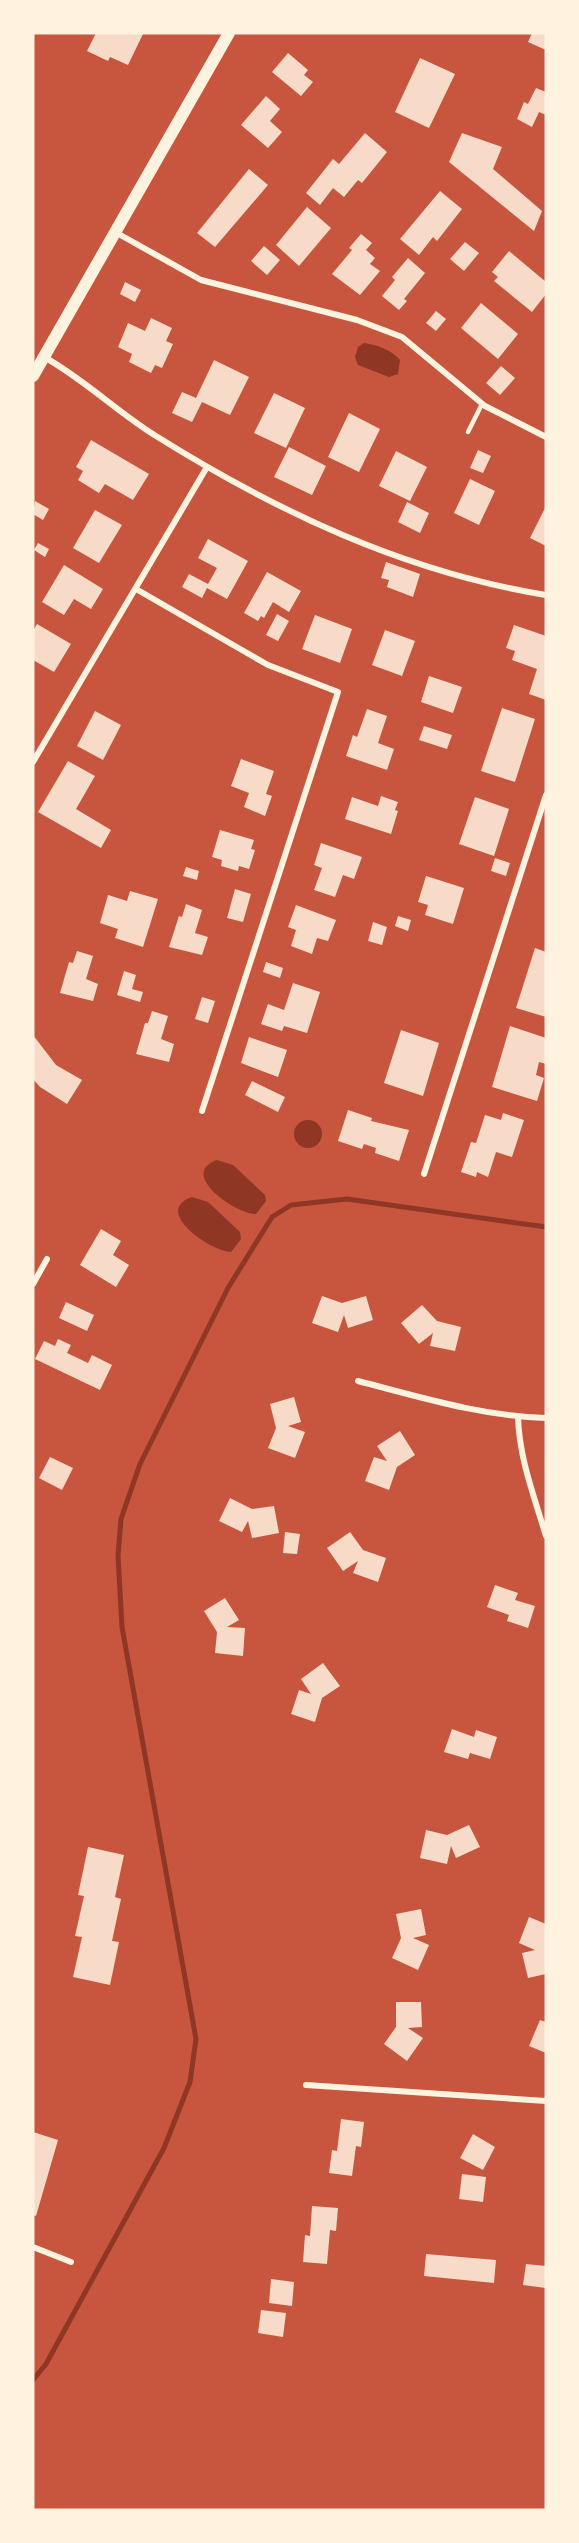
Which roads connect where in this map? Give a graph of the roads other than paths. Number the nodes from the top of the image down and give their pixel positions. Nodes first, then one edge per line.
1 (229, 33) edge
2 (114, 232) junction
3 (44, 357) junction
4 (33, 376) edge
5 (482, 404) junction
6 (468, 432) dead end
7 (546, 437) edge
8 (207, 467) junction
9 (136, 589) junction
10 (546, 595) edge
11 (33, 762) edge
12 (546, 795) edge
13 (202, 1112) dead end
14 (424, 1174) dead end
15 (47, 1259) dead end
16 (33, 1284) edge
17 (358, 1382) dead end
18 (518, 1416) junction
19 (546, 1418) edge
20 (546, 1536) edge
21 (306, 2085) dead end
22 (546, 2101) edge
23 (33, 2247) edge
24 (71, 2262) dead end

1 - 2 main road
2 - 3 main road
2 - 5 street
3 - 4 main road
3 - 8 street
5 - 6 lane
5 - 7 street
8 - 9 street
8 - 10 street
9 - 11 street
9 - 13 street
12 - 14 street
15 - 16 street
17 - 18 street
18 - 19 street
18 - 20 street
21 - 22 street
23 - 24 street

